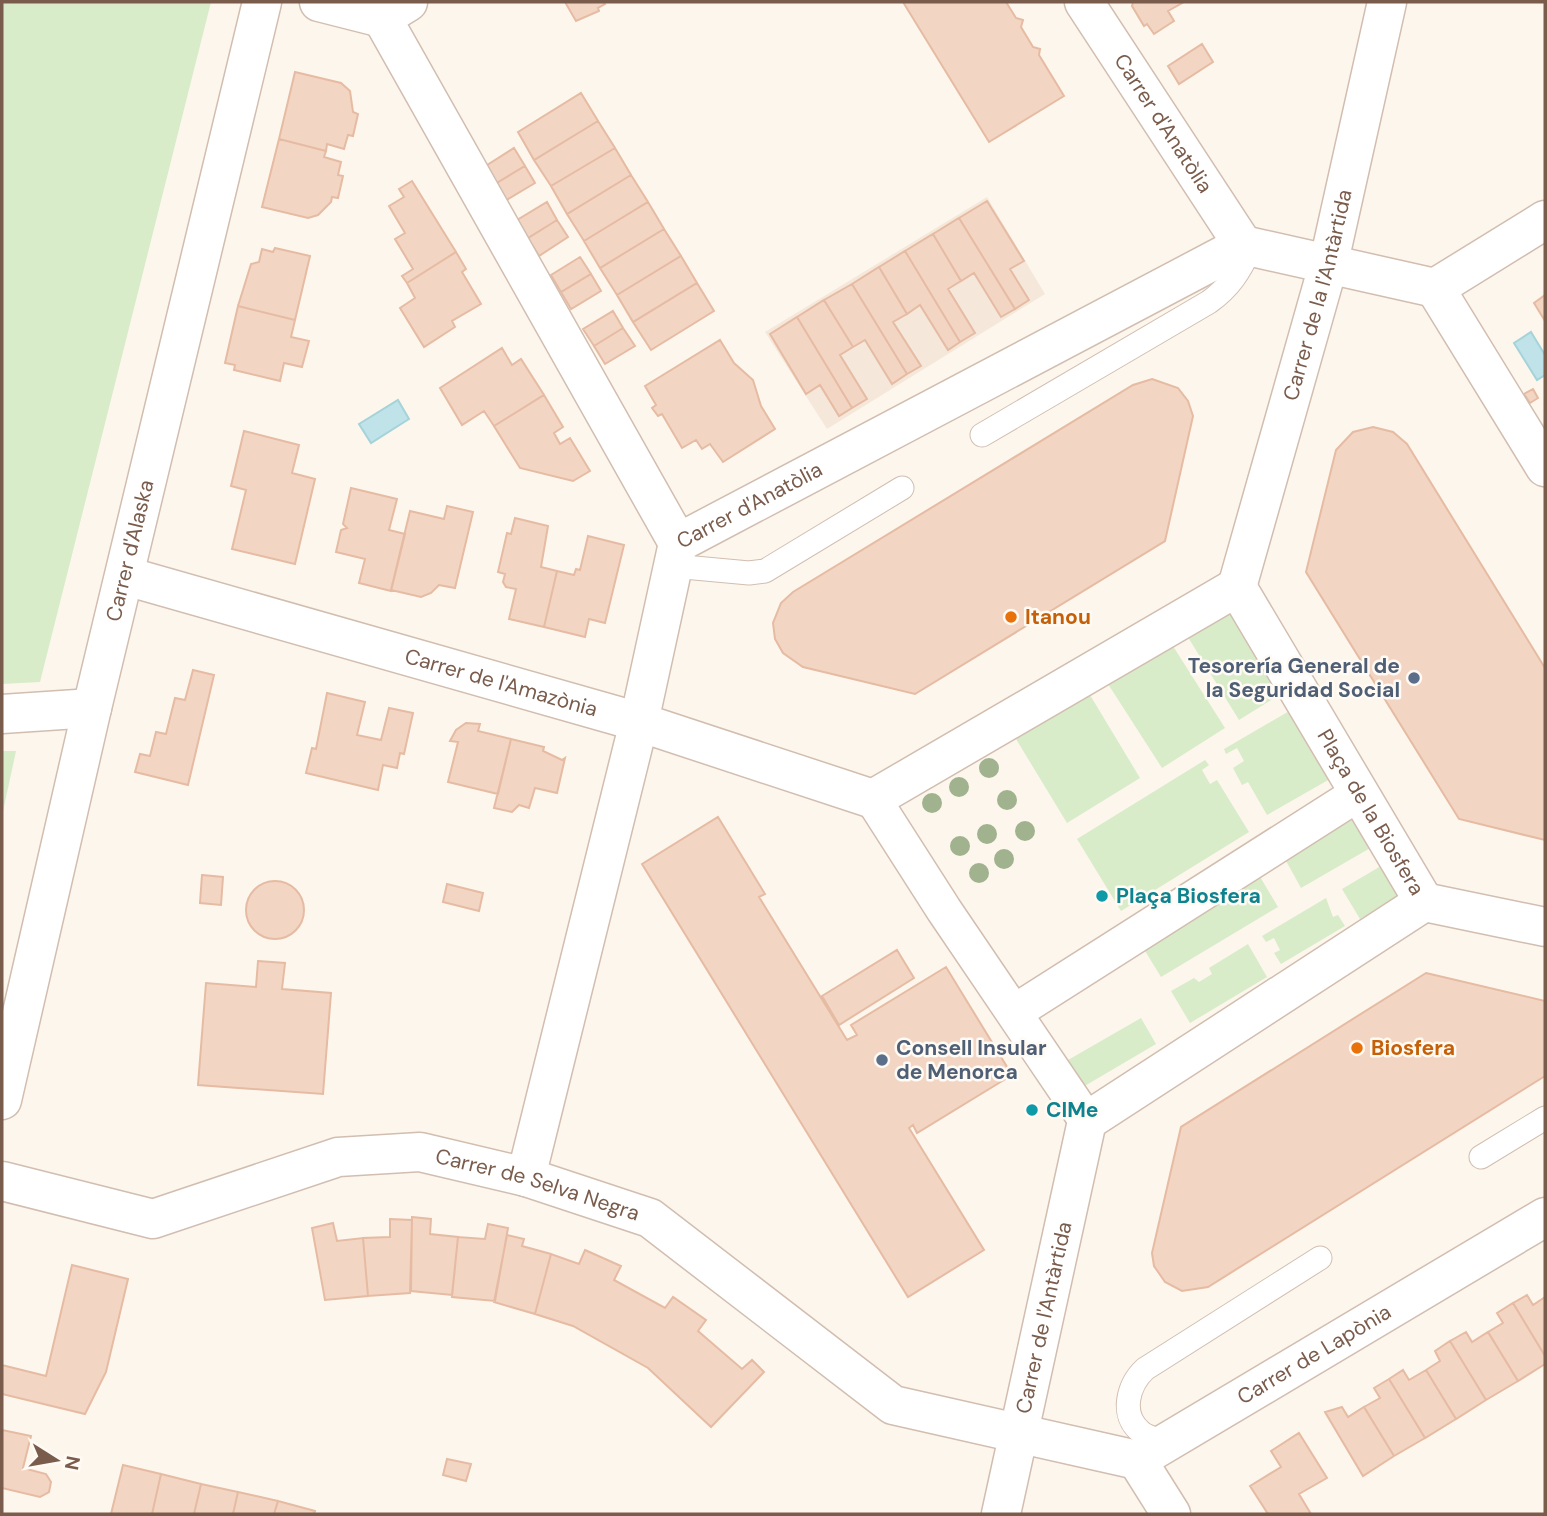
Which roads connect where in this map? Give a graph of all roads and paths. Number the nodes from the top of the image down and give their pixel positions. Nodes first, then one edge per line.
1 (262, 2) edge
2 (318, 2) edge
3 (1084, 2) edge
4 (1387, 2) edge
5 (395, 10) edge
6 (1545, 220) edge
7 (1247, 246) junction
8 (1328, 266) junction
9 (1434, 288) junction
10 (982, 435) dead end
11 (1545, 467) edge
12 (902, 488) dead end
13 (676, 555) junction
14 (126, 576) junction
15 (1237, 587) junction
16 (92, 708) junction
17 (2, 714) edge
18 (639, 722) junction
19 (1359, 793) junction
20 (873, 799) junction
21 (1424, 902) junction
22 (1545, 927) edge
23 (1015, 1012) junction
24 (2, 1100) edge
25 (1545, 1118) edge
26 (1087, 1121) junction
27 (1481, 1157) dead end
28 (526, 1177) junction
29 (2, 1181) edge
30 (1545, 1217) edge
31 (1320, 1258) dead end
32 (1019, 1433) junction
33 (1151, 1452) junction
34 (1001, 1514) edge
35 (1171, 1514) edge

1 - 14 street, Carrer d'Alaska
2 - 5 street, Carrer d'Anatòlia
3 - 7 street, Carrer d'Anatòlia
4 - 8 street, Carrer de la l'Antàrtida
5 - 13 street, Carrer d'Anatòlia
6 - 9 street
7 - 8 street
7 - 10 lane
7 - 13 street, Carrer d'Anatòlia
8 - 9 street
8 - 15 street, Carrer de la l'Antàrtida
9 - 11 street
12 - 13 lane
13 - 18 street
14 - 16 street, Carrer d'Alaska
14 - 18 street, Carrer de l'Amazònia
15 - 19 street, Plaça de la Biosfera
15 - 20 street
16 - 17 street
16 - 24 street, Carrer d'Alaska
18 - 20 street, Carrer de l'Amazònia
18 - 28 street
19 - 21 street, Plaça de la Biosfera
19 - 23 street
20 - 23 street
21 - 22 street
21 - 26 street, Plaça de la Biosfera
23 - 26 street
25 - 27 lane
26 - 32 street, Carrer de l'Antàrtida
28 - 29 street, Carrer de Selva Negra
28 - 32 street, Carrer de Selva Negra
30 - 33 street, Carrer de Lapònia
31 - 33 lane
32 - 33 street, Carrer de Selva Negra
32 - 34 street, Carrer de l'Antàrtida
33 - 35 street

